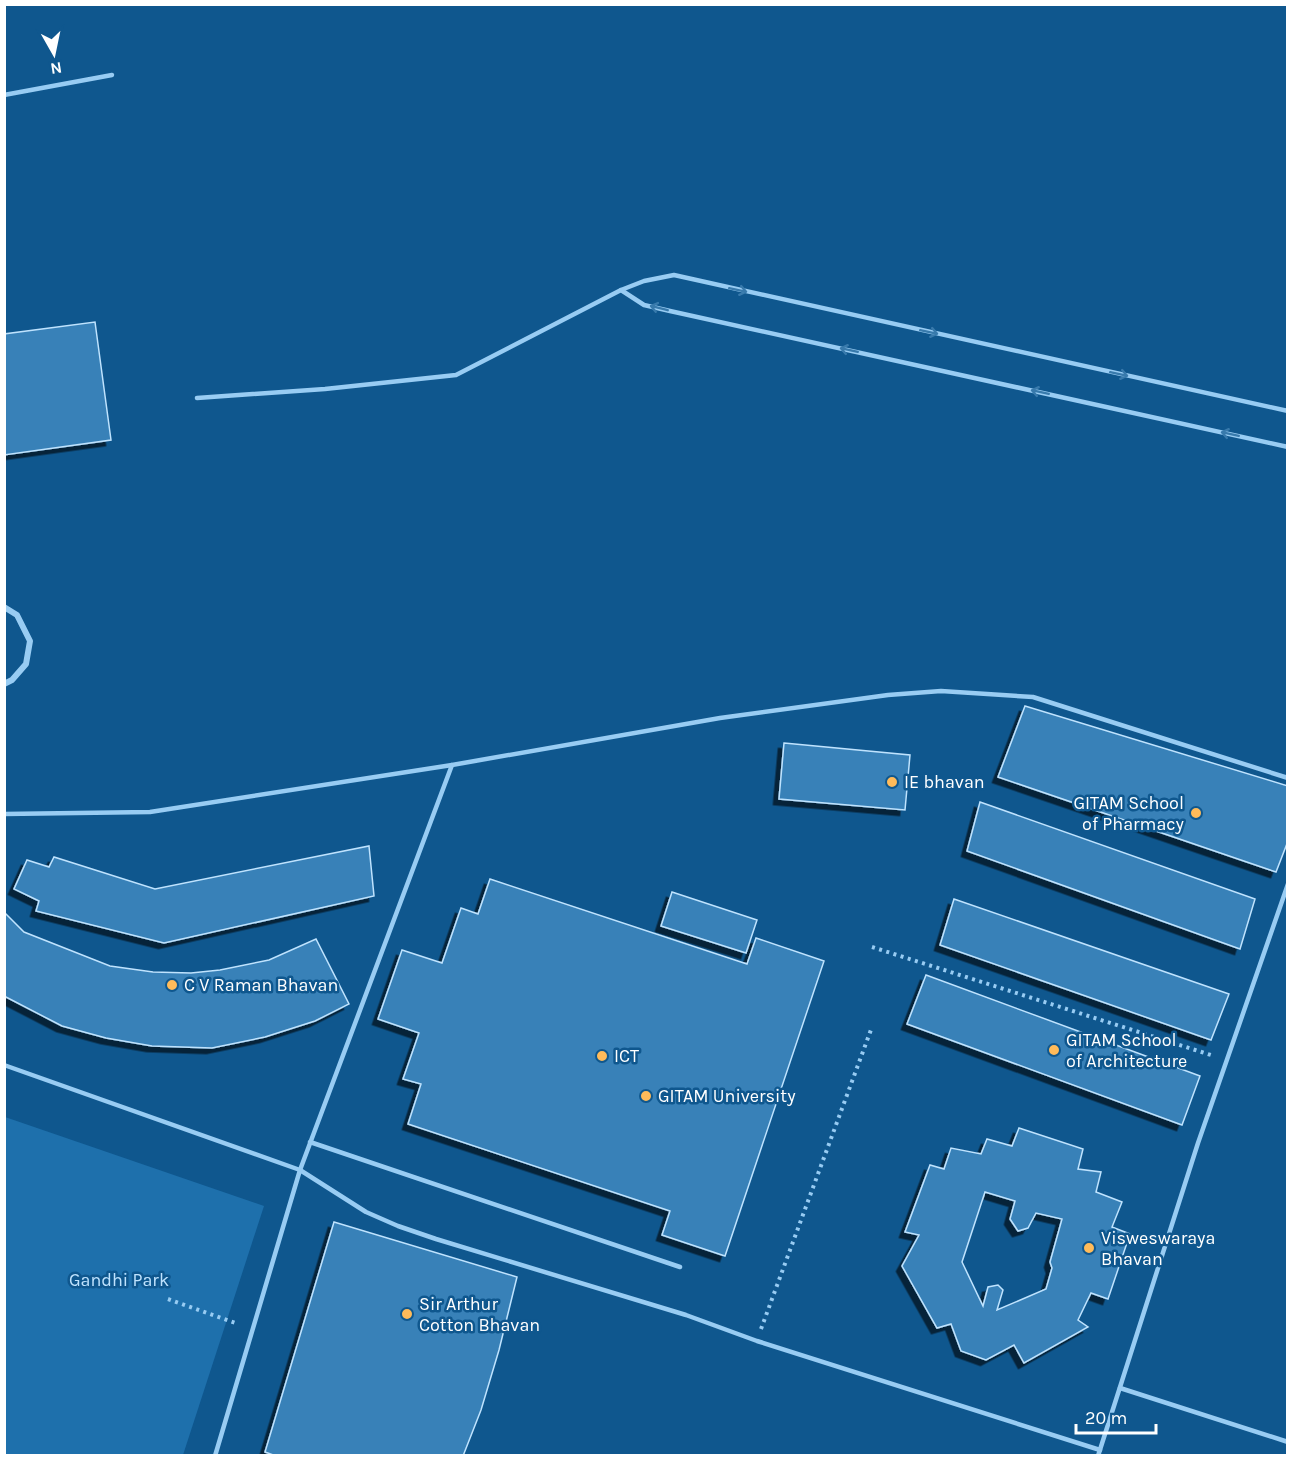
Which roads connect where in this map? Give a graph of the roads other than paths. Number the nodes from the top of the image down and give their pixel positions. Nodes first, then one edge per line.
1 (112, 75) dead end
2 (4, 95) edge
3 (621, 290) junction
4 (197, 398) dead end
5 (1287, 411) edge
6 (1287, 447) edge
7 (4, 607) edge
8 (4, 684) edge
9 (452, 765) junction
10 (1287, 778) edge
11 (4, 814) edge
12 (1287, 884) edge
13 (4, 1065) edge
14 (310, 1142) junction
15 (300, 1170) junction
16 (680, 1267) dead end
17 (1120, 1388) junction
18 (1287, 1442) edge
19 (1099, 1453) edge
20 (215, 1455) edge

1 - 2 lane
3 - 4 lane
3 -> 5 lane
6 -> 3 lane
7 - 8 street
9 - 10 lane
9 - 11 lane
9 - 14 lane
12 - 17 lane
13 - 15 lane
14 - 15 lane
14 - 16 lane
15 - 19 lane
15 - 20 lane
17 - 18 lane
17 - 19 lane

